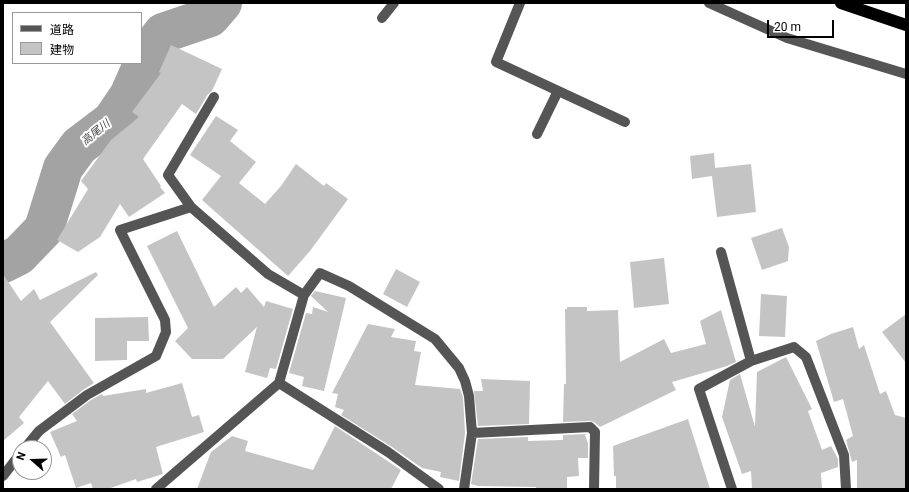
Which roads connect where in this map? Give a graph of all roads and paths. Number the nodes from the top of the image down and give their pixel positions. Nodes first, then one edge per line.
1 (394, 3) edge
2 (520, 3) edge
3 (709, 3) edge
4 (841, 3) edge
5 (382, 18) dead end
6 (906, 25) edge
7 (906, 74) edge
8 (558, 91) junction
9 (214, 97) dead end
10 (626, 122) dead end
11 (537, 134) dead end
12 (190, 207) junction
13 (721, 252) dead end
14 (304, 296) junction
15 (751, 361) junction
16 (279, 383) junction
17 (472, 433) junction
18 (32, 440) edge
19 (12, 464) edge
20 (3, 476) edge
21 (156, 489) edge
22 (439, 489) edge
23 (464, 489) edge
24 (594, 489) edge
25 (732, 489) edge
26 (846, 489) edge

1 - 5 street
2 - 8 street
3 - 7 street
4 - 6 highway
8 - 10 street
8 - 11 street
9 - 12 street
12 - 14 street
12 - 18 street
13 - 15 street
14 - 16 street
14 - 17 street
15 - 25 street
15 - 26 street
16 - 21 street
16 - 22 street
17 - 23 street
17 - 24 street
19 - 20 street

